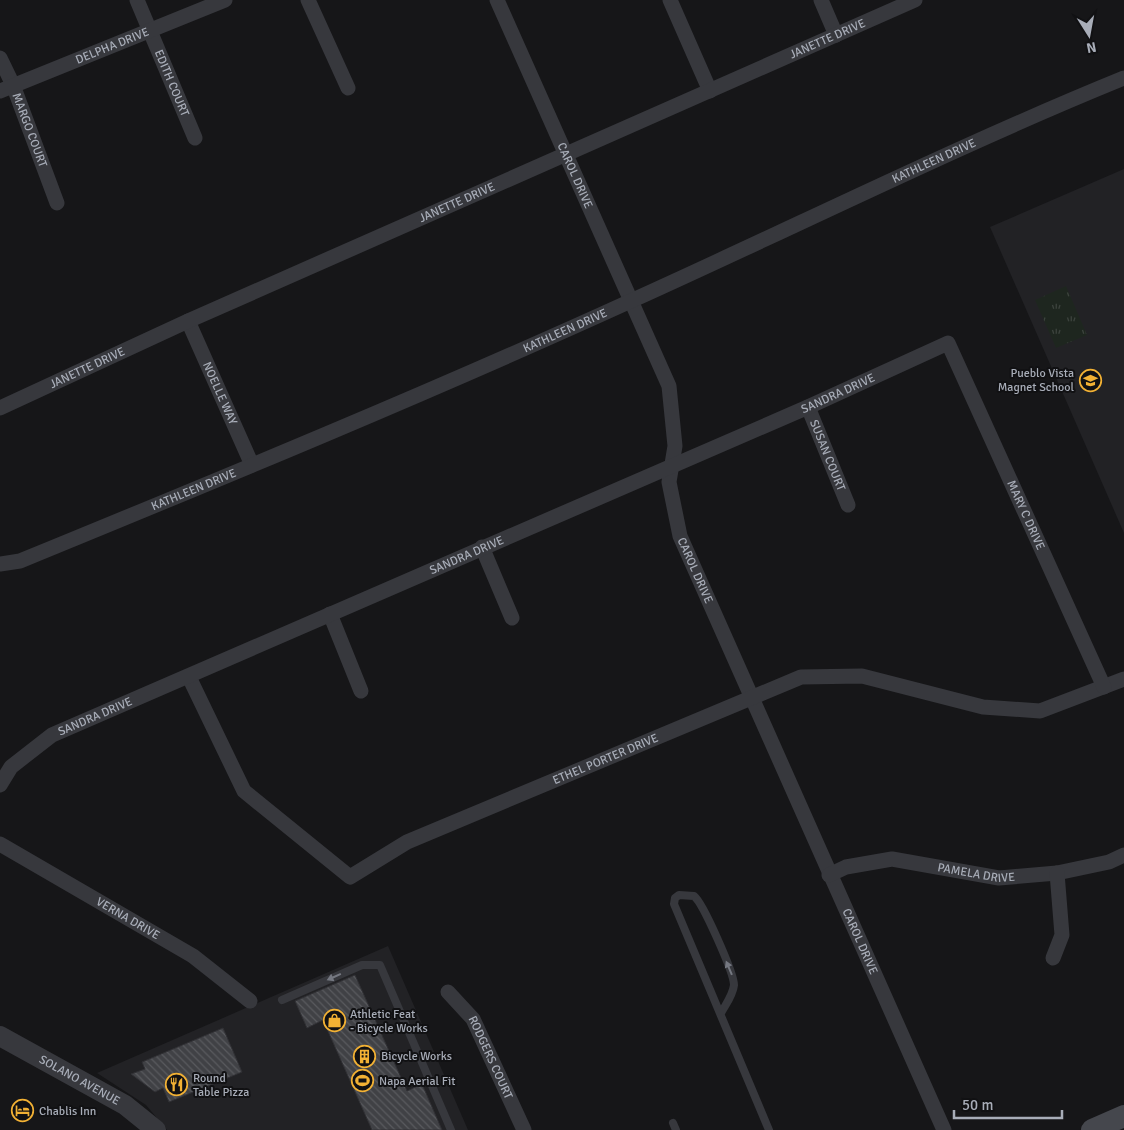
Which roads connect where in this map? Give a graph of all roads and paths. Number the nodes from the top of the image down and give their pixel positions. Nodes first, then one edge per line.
1 (137, 0) edge
2 (225, 0) edge
3 (308, 0) edge
4 (497, 0) edge
5 (670, 0) edge
6 (821, 0) edge
7 (915, 0) edge
8 (151, 31) junction
9 (836, 34) junction
10 (0, 58) edge
11 (1124, 78) edge
12 (6, 88) edge
13 (348, 88) dead end
14 (710, 91) junction
15 (195, 138) dead end
16 (565, 156) junction
17 (57, 204) dead end
18 (631, 301) junction
19 (188, 322) junction
20 (948, 343) joint
21 (808, 407) junction
22 (0, 408) edge
23 (671, 465) junction
24 (252, 466) junction
25 (848, 505) dead end
26 (482, 547) junction
27 (0, 564) edge
28 (330, 614) junction
29 (512, 618) dead end
30 (188, 677) junction
31 (1124, 679) edge
32 (1104, 687) junction
33 (361, 691) dead end
34 (751, 697) junction
35 (0, 785) edge
36 (0, 844) edge
37 (1124, 855) edge
38 (1057, 873) junction
39 (829, 874) junction
40 (1053, 958) dead end
41 (448, 992) dead end
42 (282, 1000) dead end
43 (250, 1001) dead end
44 (720, 1013) junction
45 (0, 1036) edge
46 (1124, 1116) edge
47 (156, 1130) edge
48 (451, 1130) edge
49 (524, 1130) edge
50 (769, 1130) edge
51 (944, 1130) edge
52 (1092, 1130) edge

1 - 8 street, EDITH COURT
2 - 8 street, DELPHA DRIVE
3 - 13 street
4 - 16 street, CAROL DRIVE
5 - 14 street
6 - 9 street
7 - 9 street, JANETTE DRIVE
8 - 12 street, DELPHA DRIVE
8 - 15 street, EDITH COURT
9 - 14 street, JANETTE DRIVE
10 - 12 street, MARGO COURT
11 - 18 street, KATHLEEN DRIVE
12 - 17 street, MARGO COURT
14 - 16 street, JANETTE DRIVE
16 - 18 street, CAROL DRIVE
16 - 19 street, JANETTE DRIVE
18 - 23 street, CAROL DRIVE
18 - 24 street, KATHLEEN DRIVE
19 - 22 street, JANETTE DRIVE
19 - 24 street, NOELLE WAY
20 - 21 street, SANDRA DRIVE
20 - 32 street, MARY C DRIVE
21 - 23 street, SANDRA DRIVE
21 - 25 street, SUSAN COURT
23 - 26 street, SANDRA DRIVE
23 - 34 street, CAROL DRIVE
24 - 27 street, KATHLEEN DRIVE
26 - 28 street, SANDRA DRIVE
26 - 29 street
28 - 30 street, SANDRA DRIVE
28 - 33 street
30 - 34 street, ETHEL PORTER DRIVE
30 - 35 street, SANDRA DRIVE
31 - 32 street, ETHEL PORTER DRIVE
32 - 34 street, ETHEL PORTER DRIVE
34 - 39 street, CAROL DRIVE
36 - 43 street, VERNA DRIVE
37 - 38 street, PAMELA DRIVE
38 - 39 street, PAMELA DRIVE
38 - 40 street
39 - 51 street, CAROL DRIVE
41 - 49 street, RODGERS COURT
48 -> 42 lane
44 -> 44 lane
44 - 50 lane
45 - 47 street, SOLANO AVENUE
46 - 52 main road

